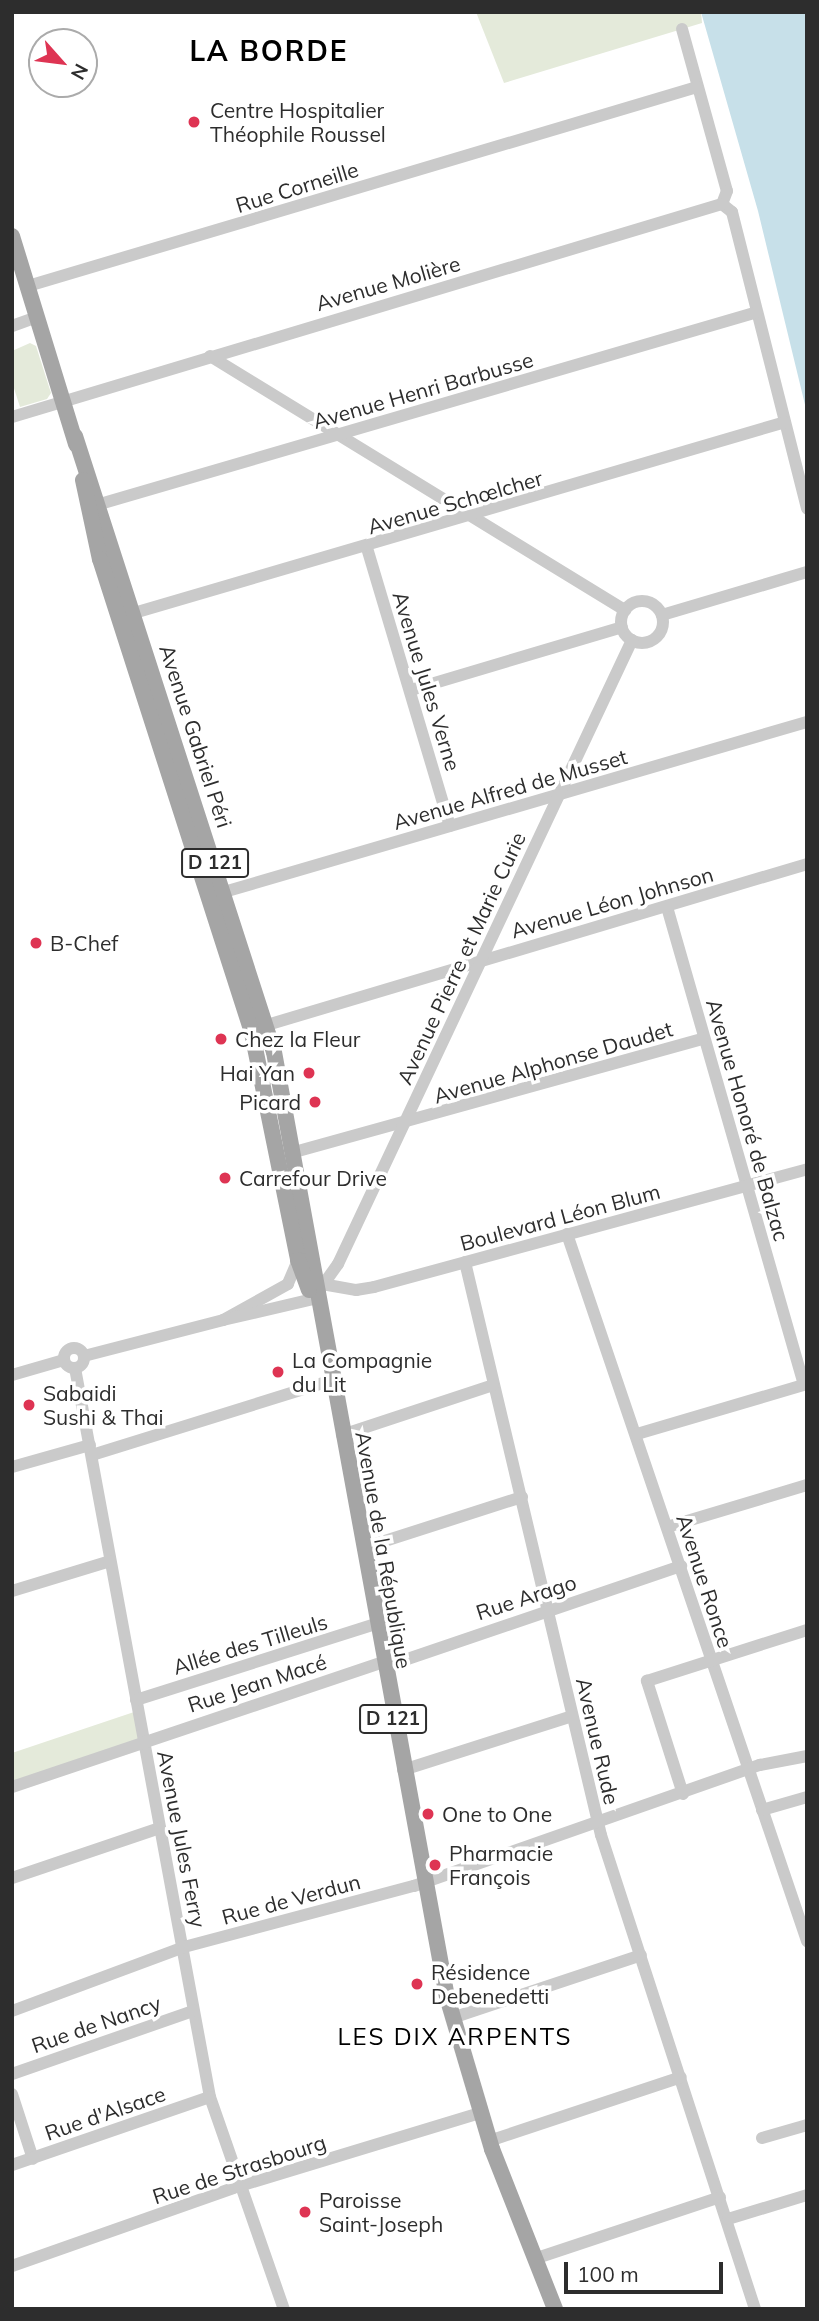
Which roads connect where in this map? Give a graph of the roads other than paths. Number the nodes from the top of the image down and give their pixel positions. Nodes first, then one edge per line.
1 (682, 29) dead end
2 (697, 87) junction
3 (722, 204) junction
4 (12, 236) edge
5 (28, 286) junction
6 (757, 312) junction
7 (37, 317) junction
8 (12, 326) edge
9 (210, 356) junction
10 (65, 401) junction
11 (12, 417) edge
12 (785, 422) junction
13 (339, 435) junction
14 (75, 436) junction
15 (100, 504) junction
16 (807, 509) edge
17 (470, 518) junction
18 (367, 548) junction
19 (807, 572) edge
20 (625, 610) junction
21 (134, 613) junction
22 (662, 615) junction
23 (622, 627) junction
24 (632, 640) junction
25 (411, 690) junction
26 (807, 722) edge
27 (557, 797) junction
28 (450, 826) junction
29 (807, 864) edge
30 (224, 892) junction
31 (667, 906) junction
32 (480, 961) junction
33 (267, 1025) junction
34 (703, 1039) junction
35 (405, 1124) junction
36 (291, 1153) junction
37 (807, 1170) edge
38 (746, 1185) junction
39 (567, 1234) junction
40 (298, 1260) junction
41 (464, 1262) junction
42 (338, 1264) junction
43 (356, 1290) junction
44 (318, 1292) junction
45 (223, 1320) junction
46 (84, 1356) junction
47 (64, 1360) junction
48 (75, 1368) junction
49 (12, 1375) edge
50 (333, 1380) junction
51 (805, 1384) edge
52 (494, 1385) junction
53 (637, 1434) junction
54 (342, 1435) junction
55 (91, 1450) junction
56 (12, 1467) edge
57 (807, 1485) edge
58 (522, 1497) junction
59 (667, 1527) junction
60 (363, 1548) junction
61 (110, 1561) junction
62 (681, 1566) junction
63 (12, 1591) edge
64 (548, 1609) junction
65 (376, 1624) junction
66 (807, 1630) edge
67 (711, 1660) junction
68 (384, 1664) junction
69 (136, 1700) junction
70 (572, 1716) junction
71 (143, 1741) junction
72 (807, 1756) edge
73 (402, 1770) junction
74 (749, 1773) junction
75 (12, 1787) edge
76 (683, 1794) junction
77 (807, 1797) edge
78 (762, 1810) junction
79 (598, 1823) junction
80 (160, 1828) junction
81 (12, 1878) edge
82 (423, 1882) junction
83 (807, 1941) edge
84 (184, 1947) junction
85 (641, 1955) junction
86 (12, 2011) edge
87 (193, 2011) junction
88 (452, 2018) junction
89 (12, 2074) edge
90 (681, 2077) junction
91 (12, 2094) edge
92 (210, 2097) junction
93 (480, 2113) junction
94 (807, 2124) edge
95 (762, 2138) dead end
96 (489, 2141) junction
97 (33, 2158) junction
98 (12, 2165) edge
99 (242, 2186) junction
100 (807, 2194) edge
101 (720, 2197) junction
102 (727, 2219) junction
103 (534, 2259) junction
104 (12, 2266) edge
105 (284, 2309) edge
106 (555, 2309) edge
107 (755, 2309) edge

1 - 2 street
2 - 3 street
2 - 5 street, Rue Corneille
3 - 6 street
3 - 9 street, Avenue Molière
4 - 5 main road, Avenue Gabriel Péri / D 121
5 - 7 main road, Avenue Gabriel Péri / D 121
6 - 12 street
6 - 13 street, Avenue Henri Barbusse
7 - 8 street
7 - 10 main road, Avenue Gabriel Péri / D 121
9 - 10 street, Avenue Molière
9 - 13 street
10 - 11 street, Avenue Molière
10 - 14 main road, Avenue Gabriel Péri / D 121
12 - 16 street
12 - 17 street, Avenue Schœlcher
13 - 15 street, Avenue Henri Barbusse
13 - 17 street
14 - 15 main road, Avenue Gabriel Péri / D 121
14 - 40 main road, Avenue Gabriel Péri / D 121
15 - 21 main road, Avenue Gabriel Péri / D 121
17 - 18 street, Avenue Schœlcher
17 - 20 street
18 - 21 street, Avenue Schœlcher
18 - 25 street, Avenue Jules Verne
19 - 22 street
20 - 22 street
20 - 23 street
21 - 30 main road, Avenue Gabriel Péri / D 121
22 - 24 street
23 - 24 street
23 - 25 street
24 - 27 street, Avenue Pierre et Marie Curie
25 - 28 street, Avenue Jules Verne
26 - 27 street, Avenue Alfred de Musset
27 - 28 street, Avenue Alfred de Musset
27 - 32 street, Avenue Pierre et Marie Curie
28 - 30 street, Avenue Alfred de Musset
29 - 31 street, Avenue Léon Johnson
30 - 33 main road, Avenue Gabriel Péri / D 121
31 - 32 street, Avenue Léon Johnson
31 - 34 street, Avenue Honoré de Balzac
32 - 33 street, Avenue Léon Johnson
32 - 35 street, Avenue Pierre et Marie Curie
33 - 36 main road, Avenue Gabriel Péri / D 121
34 - 35 street, Avenue Alphonse Daudet
34 - 38 street, Avenue Honoré de Balzac
35 - 36 street, Avenue Alphonse Daudet
35 - 42 street, Avenue Pierre et Marie Curie
36 - 44 main road, Avenue Gabriel Péri / D 121
37 - 38 street, Boulevard Léon Blum
38 - 39 street, Boulevard Léon Blum
38 - 51 street, Avenue Honoré de Balzac
39 - 41 street, Boulevard Léon Blum
39 - 53 street, Avenue Ronce
40 - 44 main road, Avenue Gabriel Péri / D 121
40 - 45 street
41 - 43 street, Boulevard Léon Blum
41 - 52 street, Avenue Rude
42 - 43 street
42 - 44 street, Avenue Pierre et Marie Curie
43 - 44 street, Boulevard Léon Blum
44 - 45 street
44 - 50 main road, Avenue de la République / D 121
45 - 46 street
46 - 47 street
46 - 48 street
47 - 48 street
47 - 49 street
48 - 55 street, Avenue Jules Ferry
50 - 54 main road, Avenue de la République / D 121
50 - 55 street
51 - 53 street
52 - 54 street
52 - 58 street, Avenue Rude
53 - 59 street, Avenue Ronce
54 - 60 main road, Avenue de la République / D 121
55 - 56 street
55 - 61 street, Avenue Jules Ferry
57 - 59 street
58 - 60 street
58 - 64 street, Avenue Rude
59 - 62 street, Avenue Ronce
60 - 65 main road, Avenue de la République / D 121
61 - 63 street
61 - 69 street, Avenue Jules Ferry
62 - 64 street, Rue Arago
62 - 67 street, Avenue Ronce
64 - 68 street, Rue Arago
64 - 70 street, Avenue Rude
65 - 68 main road, Avenue de la République / D 121
65 - 69 street, Allée des Tilleuls
66 - 67 street
67 - 74 street, Avenue Ronce
67 - 76 street
68 - 71 street, Rue Jean Macé
68 - 73 main road, Avenue de la République / D 121
69 - 71 street, Avenue Jules Ferry
70 - 73 street
70 - 79 street, Avenue Rude
71 - 75 street, Rue Jean Macé
71 - 80 street, Avenue Jules Ferry
72 - 74 street, Rue de Verdun
73 - 82 main road, Avenue de la République / D 121
74 - 76 street, Rue de Verdun
74 - 78 street, Avenue Ronce
76 - 79 street, Rue de Verdun
77 - 78 street
78 - 83 street, Avenue Ronce
79 - 82 street, Rue de Verdun
79 - 85 street, Avenue Rude
80 - 81 street
80 - 84 street, Avenue Jules Ferry
82 - 84 street, Rue de Verdun
82 - 88 main road, Avenue de la République / D 121
84 - 86 street, Rue de Verdun
84 - 87 street, Avenue Jules Ferry
85 - 88 street
85 - 90 street, Avenue Rude
87 - 89 street, Rue de Nancy
87 - 92 street, Avenue Jules Ferry
88 - 93 main road, Avenue de la République / D 121
90 - 96 street
90 - 101 street, Avenue Rude
91 - 97 street
92 - 97 street, Rue d'Alsace
92 - 99 street, Avenue Jules Ferry
93 - 96 main road, Avenue de la République / D 121
93 - 99 street, Rue de Strasbourg
94 - 95 street
96 - 103 main road, Avenue de la République / D 121
97 - 98 street, Rue d'Alsace
99 - 104 street, Rue de Strasbourg
99 - 105 street, Avenue Jules Ferry
100 - 102 street
101 - 102 street, Avenue Rude
101 - 103 street
102 - 107 street, Avenue Rude
103 - 106 main road, Avenue de la République / D 121

